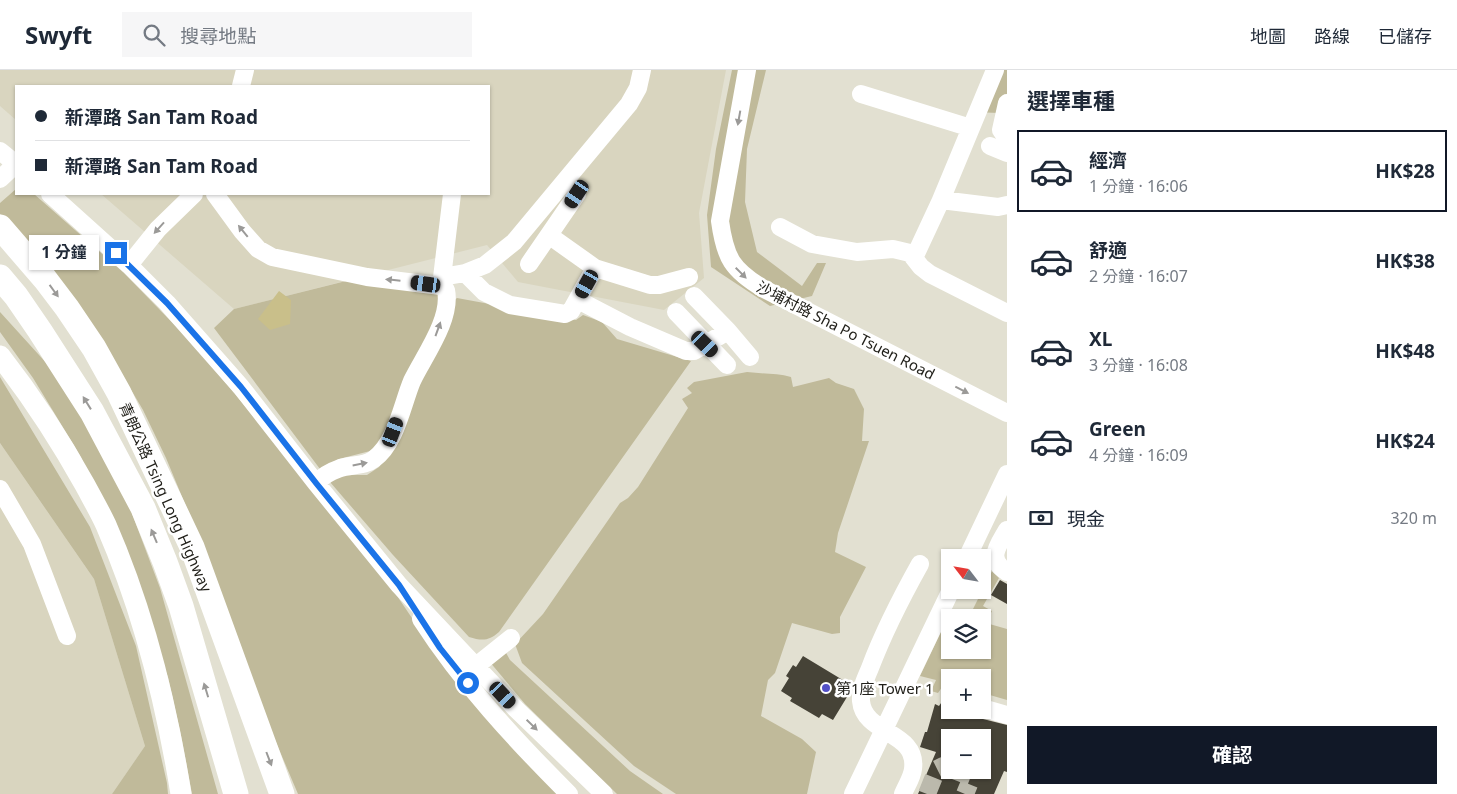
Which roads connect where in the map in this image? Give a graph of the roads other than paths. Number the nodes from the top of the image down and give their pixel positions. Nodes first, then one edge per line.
1 (245, 70) edge
2 (642, 70) edge
3 (747, 70) edge
4 (995, 70) edge
5 (241, 85) edge
6 (860, 94) dead end
7 (971, 128) junction
8 (990, 146) dead end
9 (0, 151) edge
10 (1007, 153) edge
11 (15, 163) edge
12 (15, 165) edge
13 (0, 180) edge
14 (577, 194) dead end
15 (51, 195) edge
16 (193, 195) edge
17 (216, 195) edge
18 (452, 195) edge
19 (941, 200) junction
20 (1007, 206) edge
21 (0, 227) edge
22 (780, 227) dead end
23 (550, 236) junction
24 (914, 258) junction
25 (529, 264) dead end
26 (129, 265) junction
27 (596, 268) junction
28 (465, 273) junction
29 (0, 277) edge
30 (689, 277) dead end
31 (441, 282) junction
32 (694, 296) dead end
33 (578, 300) junction
34 (676, 312) dead end
35 (1007, 313) edge
36 (728, 331) junction
37 (705, 344) junction
38 (0, 356) edge
39 (750, 357) dead end
40 (727, 365) dead end
41 (1007, 413) edge
42 (1007, 474) edge
43 (316, 483) junction
44 (0, 489) edge
45 (1007, 530) edge
46 (971, 549) edge
47 (920, 564) dead end
48 (1007, 572) edge
49 (399, 585) junction
50 (947, 599) edge
51 (66, 636) dead end
52 (511, 638) dead end
53 (476, 666) junction
54 (991, 711) edge
55 (1007, 715) edge
56 (884, 729) junction
57 (181, 794) edge
58 (236, 794) edge
59 (282, 794) edge
60 (569, 794) edge
61 (604, 794) edge
62 (853, 794) edge
63 (903, 794) edge

1 - 5 street
2 - 28 street
3 -> 41 street, 沙埔村路 Sha Po Tsuen Road
4 - 7 street
6 - 7 street
7 - 19 street
8 - 10 street
9 - 11 street
12 - 13 street
14 - 23 street
15 - 26 street
16 -> 26 street
31 -> 17 street
18 - 31 street
19 - 20 street
19 - 24 street
21 -> 59 highway, 青朗公路 Tsing Long Highway
22 - 24 street
23 - 25 street
23 - 27 street
24 - 35 street
26 - 43 street
27 - 30 street
27 - 33 street
28 - 31 street
28 - 33 street
58 -> 29 highway, 青朗公路 Tsing Long Highway
43 -> 31 street
32 - 36 street
33 - 37 street
34 - 37 street
36 - 37 street
36 - 39 street
37 - 40 street
38 - 57 main road
42 - 46 street
43 - 49 street
44 - 51 street
45 - 48 street
47 - 56 street
49 - 53 street
49 - 60 street
50 - 56 street
52 - 53 street
53 -> 61 street
54 - 55 street
56 - 62 street
56 - 63 street

